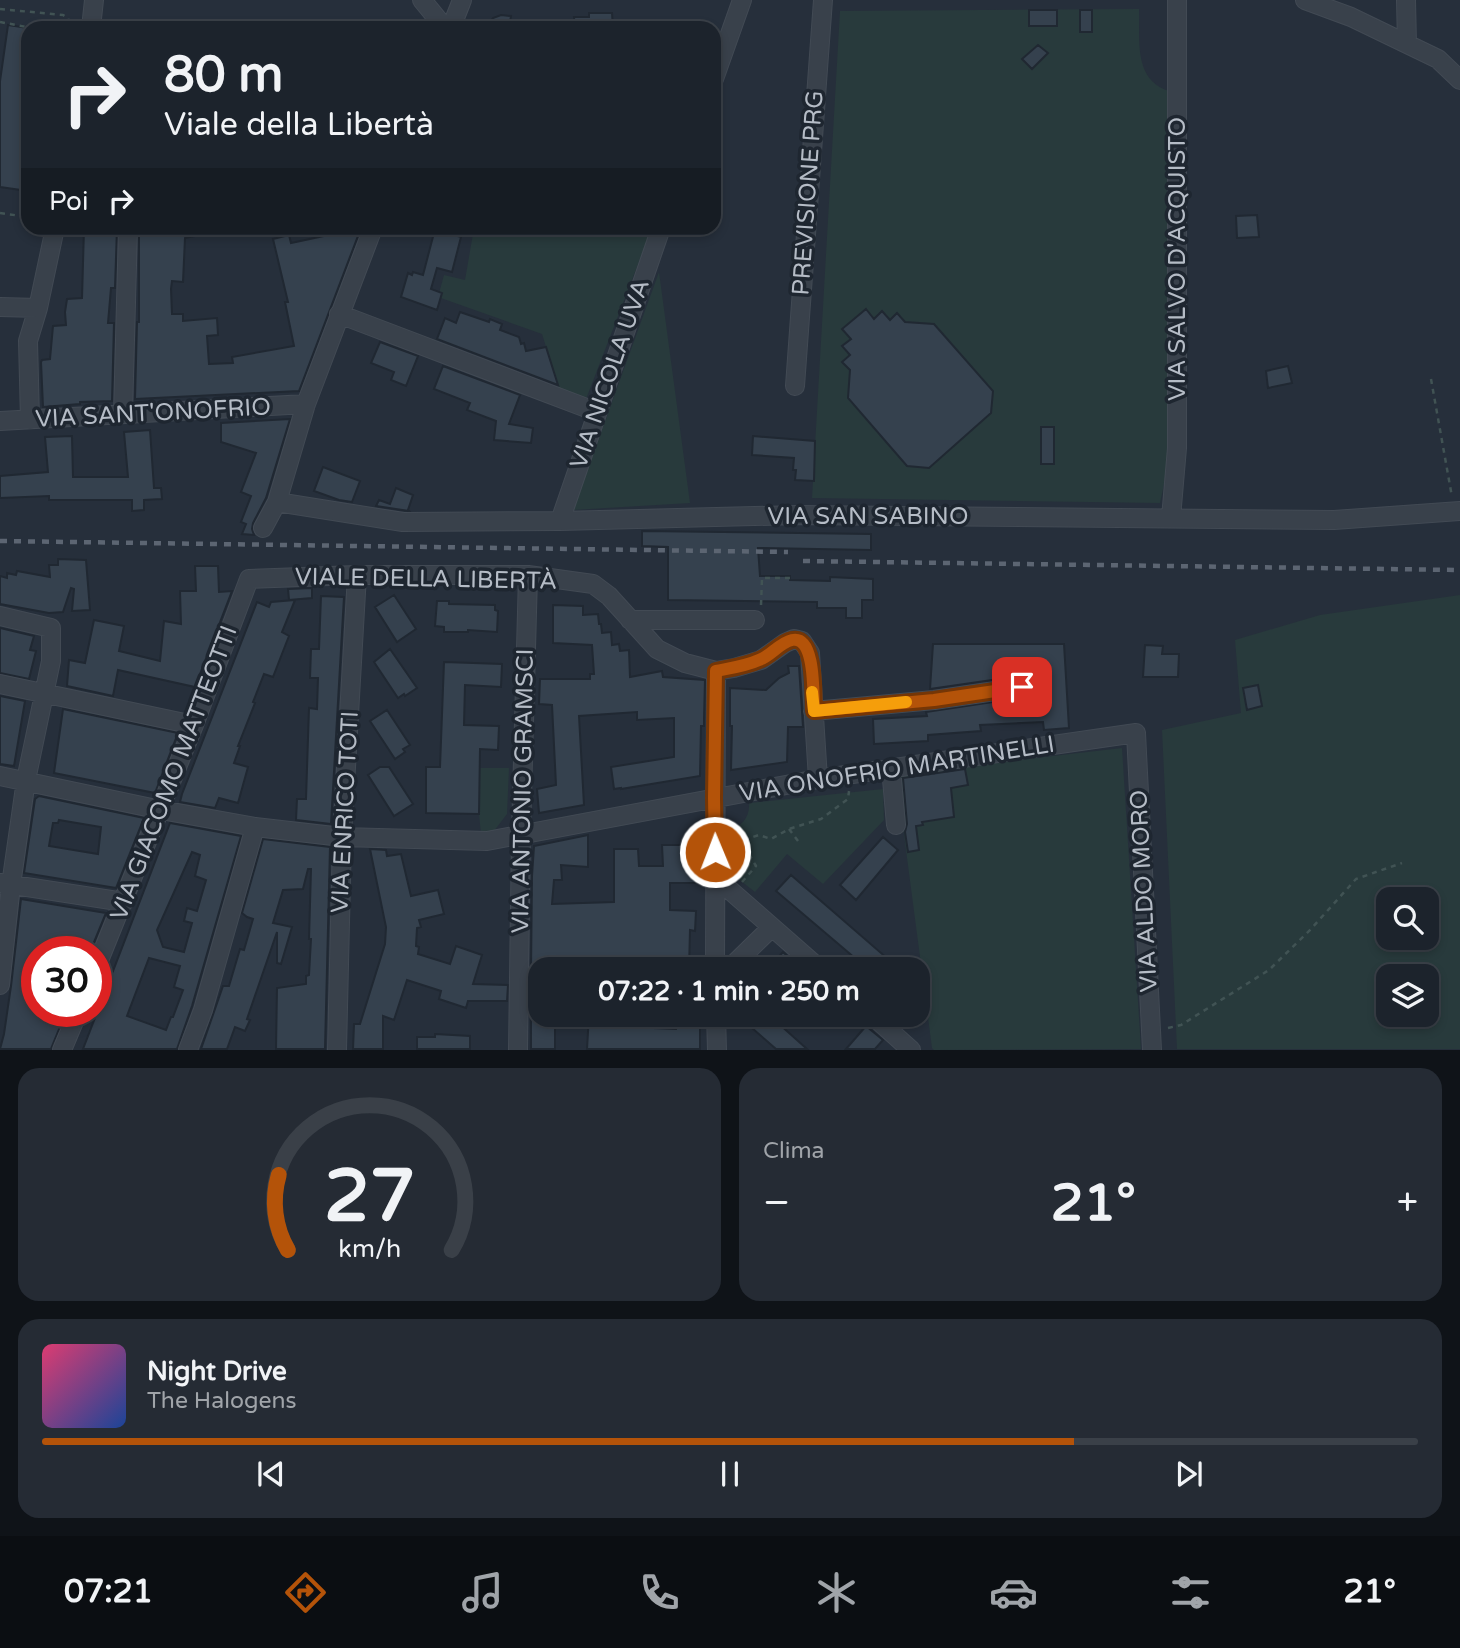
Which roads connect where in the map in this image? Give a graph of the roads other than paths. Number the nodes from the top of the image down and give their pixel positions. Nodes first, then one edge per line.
1 (94, 0) edge
2 (422, 0) edge
3 (462, 0) edge
4 (742, 0) edge
5 (823, 0) edge
6 (1177, 0) edge
7 (1306, 0) edge
8 (1406, 0) edge
9 (92, 21) edge
10 (439, 21) edge
11 (454, 21) edge
12 (1407, 44) junction
13 (721, 59) edge
14 (1460, 80) edge
15 (54, 235) edge
16 (128, 235) edge
17 (370, 235) edge
18 (659, 235) edge
19 (0, 307) edge
20 (38, 308) junction
21 (339, 314) junction
22 (795, 386) dead end
23 (306, 404) junction
24 (597, 412) junction
25 (123, 414) junction
26 (30, 420) junction
27 (0, 421) edge
28 (276, 502) junction
29 (1457, 511) edge
30 (1171, 517) junction
31 (560, 521) junction
32 (263, 528) dead end
33 (357, 575) junction
34 (528, 575) junction
35 (249, 579) joint
36 (0, 616) edge
37 (630, 620) junction
38 (754, 620) road end
39 (716, 671) junction
40 (0, 684) edge
41 (1022, 687) dead end
42 (45, 694) junction
43 (814, 711) junction
44 (194, 725) junction
45 (1136, 733) joint
46 (891, 768) junction
47 (0, 776) edge
48 (818, 779) junction
49 (26, 780) junction
50 (714, 798) junction
51 (161, 810) junction
52 (896, 825) dead end
53 (255, 827) junction
54 (521, 834) junction
55 (342, 836) junction
56 (716, 878) junction
57 (6, 884) edge
58 (124, 902) junction
59 (772, 926) junction
60 (110, 936) edge
61 (715, 957) edge
62 (741, 957) edge
63 (807, 957) edge
64 (0, 979) edge
65 (72, 1027) edge
66 (716, 1027) edge
67 (886, 1027) edge
68 (1152, 1040) edge
69 (62, 1049) edge
70 (188, 1049) edge
71 (337, 1049) edge
72 (518, 1049) edge
73 (717, 1049) edge
74 (911, 1049) edge

1 - 9 street
2 - 10 street
3 - 11 street
4 - 13 street
5 - 22 street, PREVISIONE PRG
6 - 30 street, VIA SALVO D'ACQUISTO
7 - 12 street
8 - 12 street
12 - 14 street
15 - 20 street
16 - 25 street
17 - 21 street
18 - 24 street, VIA NICOLA UVA
19 - 20 street
20 - 26 street
21 - 23 street
21 - 24 street
23 - 25 street, VIA SANT'ONOFRIO
23 - 28 street
24 - 31 street, VIA NICOLA UVA
25 - 26 street, VIA SANT'ONOFRIO
26 - 27 street, VIA SANT'ONOFRIO
28 - 31 street, VIA SAN SABINO
28 - 32 street
29 - 30 street, VIA SAN SABINO
30 - 31 street, VIA SAN SABINO
33 - 34 street, VIALE DELLA LIBERTÀ
33 - 35 street, VIALE DELLA LIBERTÀ
33 - 55 street, VIA ENRICO TOTI
34 - 37 street, VIALE DELLA LIBERTÀ
34 - 54 street, VIA ANTONIO GRAMSCI
35 - 44 street, VIA GIACOMO MATTEOTTI
36 - 42 street
37 - 38 street
37 - 39 street, VIALE DELLA LIBERTÀ
39 - 43 street, VIALE DELLA LIBERTÀ
39 - 50 street
40 - 42 street
41 - 43 street
42 - 44 street
42 - 49 street
43 - 48 street
44 - 51 street, VIA GIACOMO MATTEOTTI
45 - 46 street, VIA ONOFRIO MARTINELLI
45 - 68 street, VIA ALDO MORO
46 - 48 street, VIA ONOFRIO MARTINELLI
46 - 52 street
47 - 49 street, VIA ONOFRIO MARTINELLI
48 - 50 street, VIA ONOFRIO MARTINELLI
49 - 51 street, VIA ONOFRIO MARTINELLI
49 - 57 street
50 - 54 street, VIA ONOFRIO MARTINELLI
50 - 56 street
51 - 53 street, VIA ONOFRIO MARTINELLI
51 - 58 street, VIA GIACOMO MATTEOTTI
53 - 55 street, VIA ONOFRIO MARTINELLI
53 - 70 street
54 - 55 street, VIA ONOFRIO MARTINELLI
54 - 72 street, VIA ANTONIO GRAMSCI
55 - 71 street, VIA ENRICO TOTI
56 - 59 street
56 - 61 street
57 - 58 street
57 - 64 street
58 - 60 street, VIA GIACOMO MATTEOTTI
59 - 62 street
59 - 63 street
65 - 69 street
66 - 73 street
67 - 74 street

